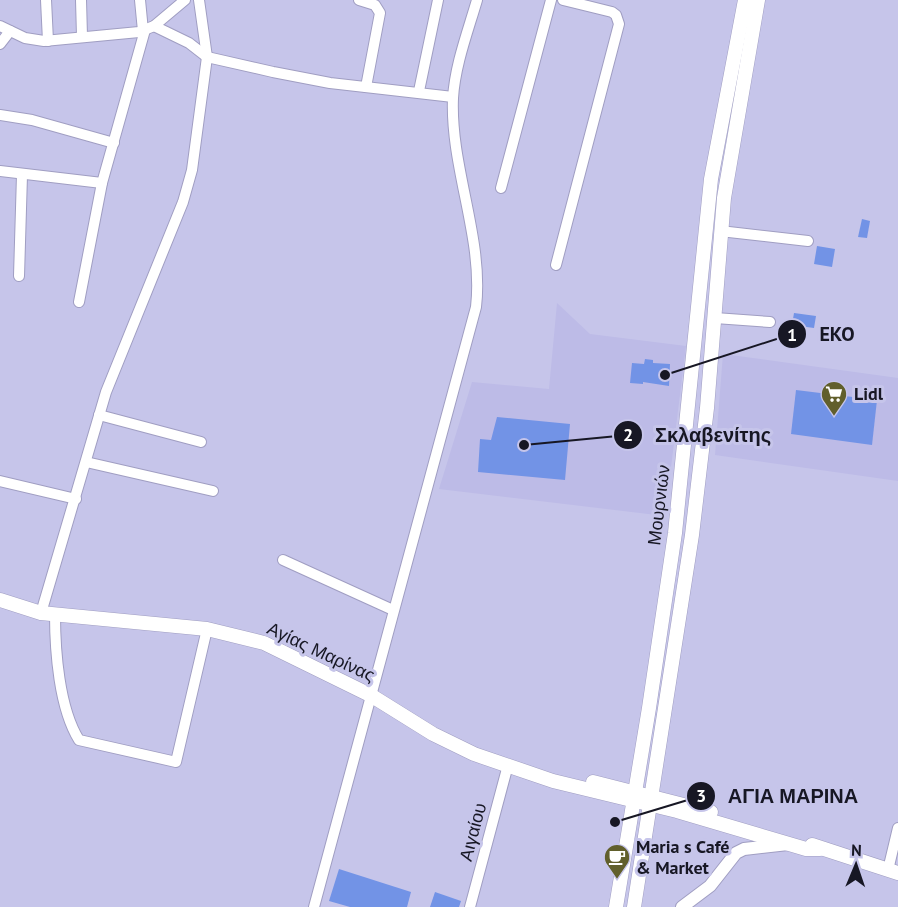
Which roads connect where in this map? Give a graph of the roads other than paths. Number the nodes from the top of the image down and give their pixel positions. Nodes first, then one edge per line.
1 (46, 0) edge
2 (81, 0) edge
3 (141, 0) edge
4 (185, 0) edge
5 (199, 0) edge
6 (358, 0) edge
7 (438, 0) edge
8 (477, 0) edge
9 (550, 0) edge
10 (563, 0) edge
11 (745, 0) edge
12 (758, 0) edge
13 (5, 28) edge
14 (147, 29) junction
15 (82, 36) junction
16 (48, 41) junction
17 (0, 44) edge
18 (207, 57) junction
19 (366, 87) junction
20 (419, 91) junction
21 (453, 97) junction
22 (0, 115) edge
23 (114, 143) junction
24 (0, 171) edge
25 (22, 175) junction
26 (102, 183) junction
27 (501, 188) dead end
28 (720, 231) junction
29 (808, 241) dead end
30 (556, 265) dead end
31 (19, 276) dead end
32 (79, 302) dead end
33 (715, 318) junction
34 (770, 322) dead end
35 (99, 416) junction
36 (201, 442) dead end
37 (86, 462) junction
38 (0, 481) edge
39 (213, 491) dead end
40 (76, 499) junction
41 (283, 560) dead end
42 (0, 600) edge
43 (393, 610) junction
44 (48, 613) junction
45 (207, 629) junction
46 (372, 696) junction
47 (640, 764) junction
48 (508, 765) junction
49 (657, 767) junction
50 (605, 789) junction
51 (635, 796) junction
52 (652, 800) junction
53 (678, 807) junction
54 (898, 828) edge
55 (646, 830) junction
56 (629, 831) junction
57 (788, 844) junction
58 (820, 849) junction
59 (893, 872) edge
60 (314, 907) edge
61 (470, 907) edge
62 (616, 907) edge
63 (634, 907) edge
64 (682, 907) edge

1 - 16 street
2 - 15 street
3 - 14 street
4 - 14 street
5 - 18 street
6 - 19 street
7 - 20 street
8 - 21 street
9 - 27 street
10 - 30 street
11 - 47 main road, Μουρνιών
12 - 28 main road, Μουρνιών
13 - 16 street
13 - 17 street
14 - 15 street
14 - 18 street
14 - 23 street
15 - 16 street
18 - 19 street
18 - 35 street
19 - 20 street
20 - 21 street
21 - 43 street
22 - 23 street
23 - 26 street
24 - 25 street
25 - 26 street
25 - 31 street
26 - 32 street
28 - 29 street
28 - 33 main road, Μουρνιών
33 - 34 street
33 - 49 main road, Μουρνιών
35 - 36 street
35 - 37 street
37 - 39 street
37 - 40 street
38 - 40 street
40 - 44 street
41 - 43 street
42 - 44 main road, Αγίας Μαρίνας
43 - 46 street
44 - 45 main road, Αγίας Μαρίνας
44 - 45 street
45 - 46 main road, Αγίας Μαρίνας
46 - 48 main road, Αγίας Μαρίνας
46 - 60 street
47 - 50 main road
47 - 51 main road, Μουρνιών
48 - 50 main road, Αγίας Μαρίνας
48 - 61 street, Αιγαίου
49 - 52 main road, Μουρνιών
49 - 53 main road
50 - 51 main road, Αγίας Μαρίνας
50 - 56 main road
51 - 52 main road, Αγίας Μαρίνας
51 - 56 main road, Μουρνιών
52 - 53 main road, Αγίας Μαρίνας
52 - 55 main road, Μουρνιών
53 - 55 main road
53 - 57 main road, Αγίας Μαρίνας
53 - 58 main road, Αγίας Μαρίνας
54 - 59 street
55 - 63 main road, Μουρνιών
56 - 62 main road, Μουρνιών
57 - 58 main road, Αγίας Μαρίνας
57 - 64 street
58 - 59 main road, Αγίας Μαρίνας

